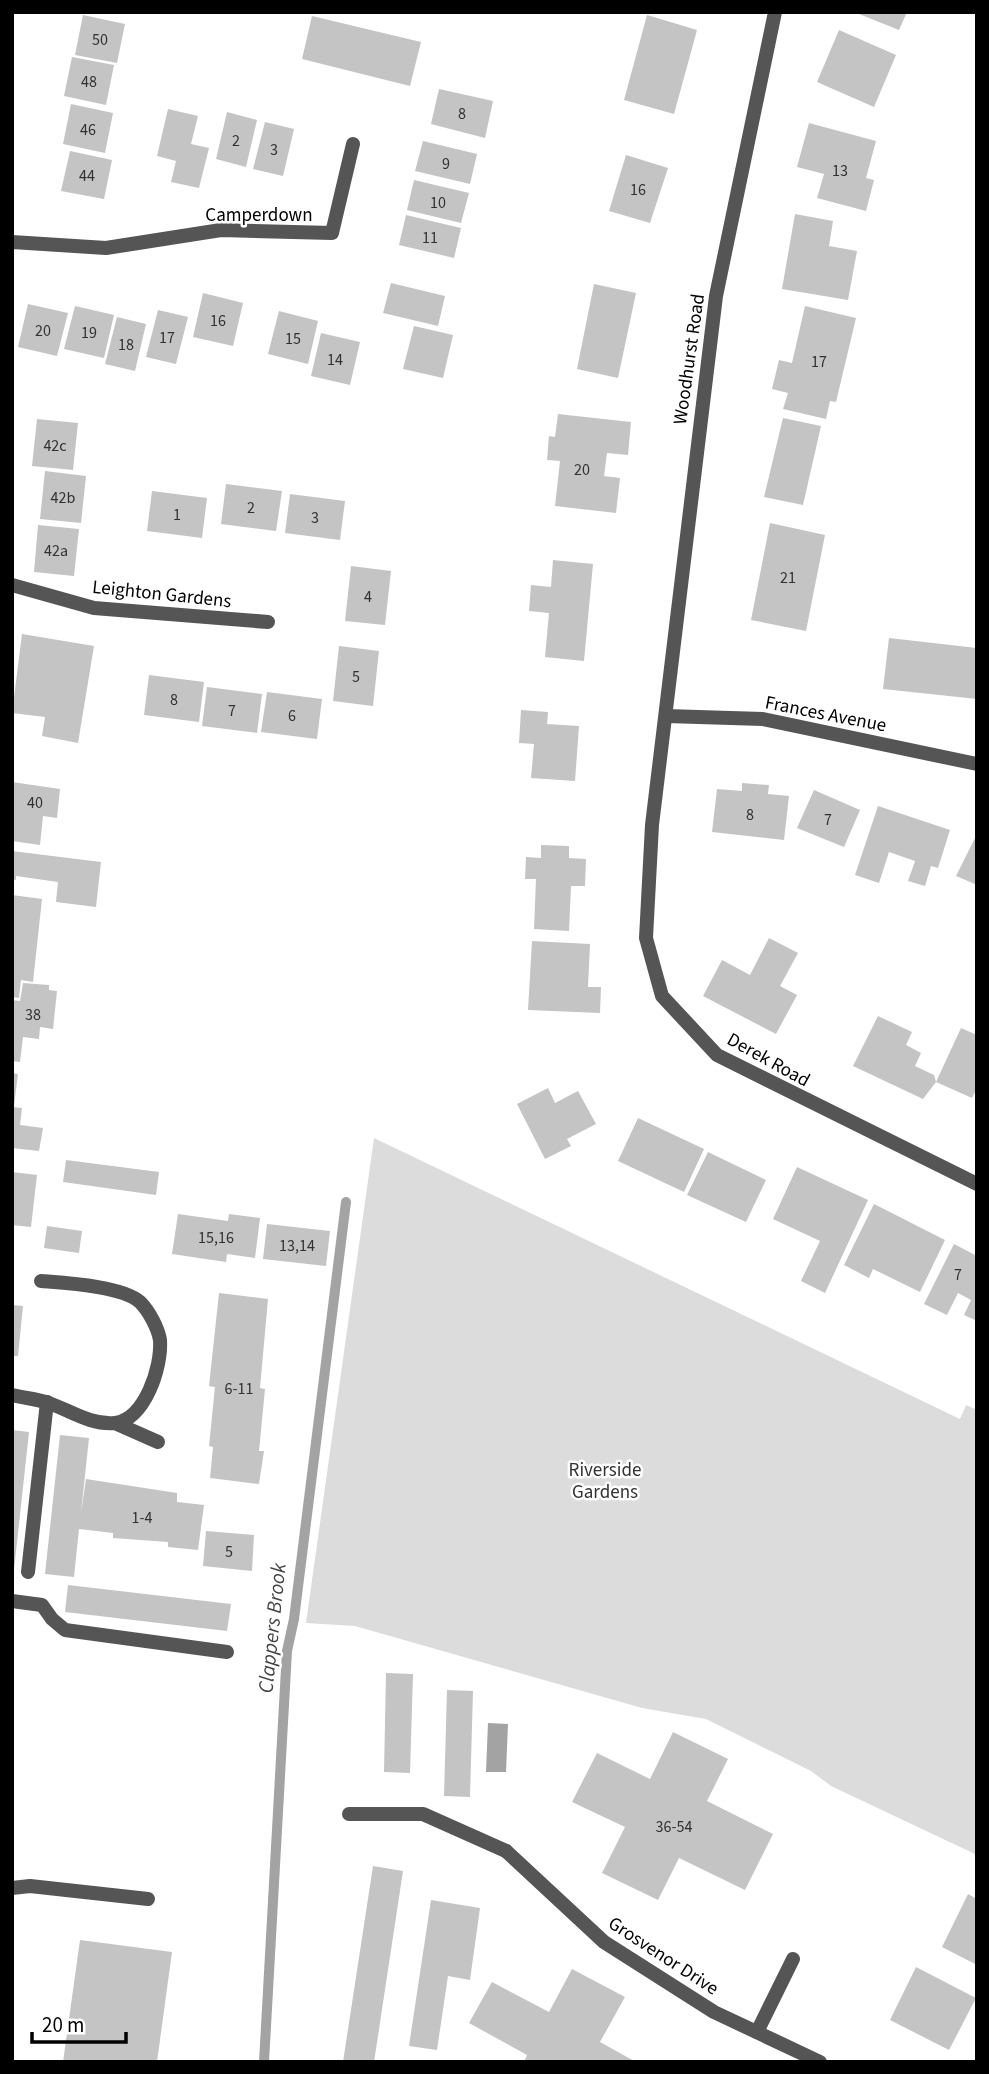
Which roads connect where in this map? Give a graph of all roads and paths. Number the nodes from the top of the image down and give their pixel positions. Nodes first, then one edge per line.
1 (775, 12) edge
2 (353, 144) dead end
3 (12, 242) edge
4 (12, 585) edge
5 (268, 622) dead end
6 (666, 716) junction
7 (977, 764) edge
8 (977, 1184) edge
9 (41, 1281) dead end
10 (12, 1395) edge
11 (47, 1402) junction
12 (115, 1423) junction
13 (158, 1442) dead end
14 (27, 1572) dead end
15 (12, 1601) edge
16 (227, 1652) dead end
17 (349, 1814) dead end
18 (12, 1888) edge
19 (148, 1899) dead end
20 (793, 1959) dead end
21 (757, 2032) junction
22 (820, 2062) edge

1 - 6 street, Woodhurst Road
2 - 3 street, Camperdown
4 - 5 street, Leighton Gardens
6 - 7 street, Frances Avenue
6 - 8 street, Derek Road
9 - 12 street
10 - 11 street
11 - 12 street
11 - 14 street
12 - 13 street
15 - 16 street
17 - 21 street, Grosvenor Drive
18 - 19 street
20 - 21 street
21 - 22 street, Grosvenor Drive

